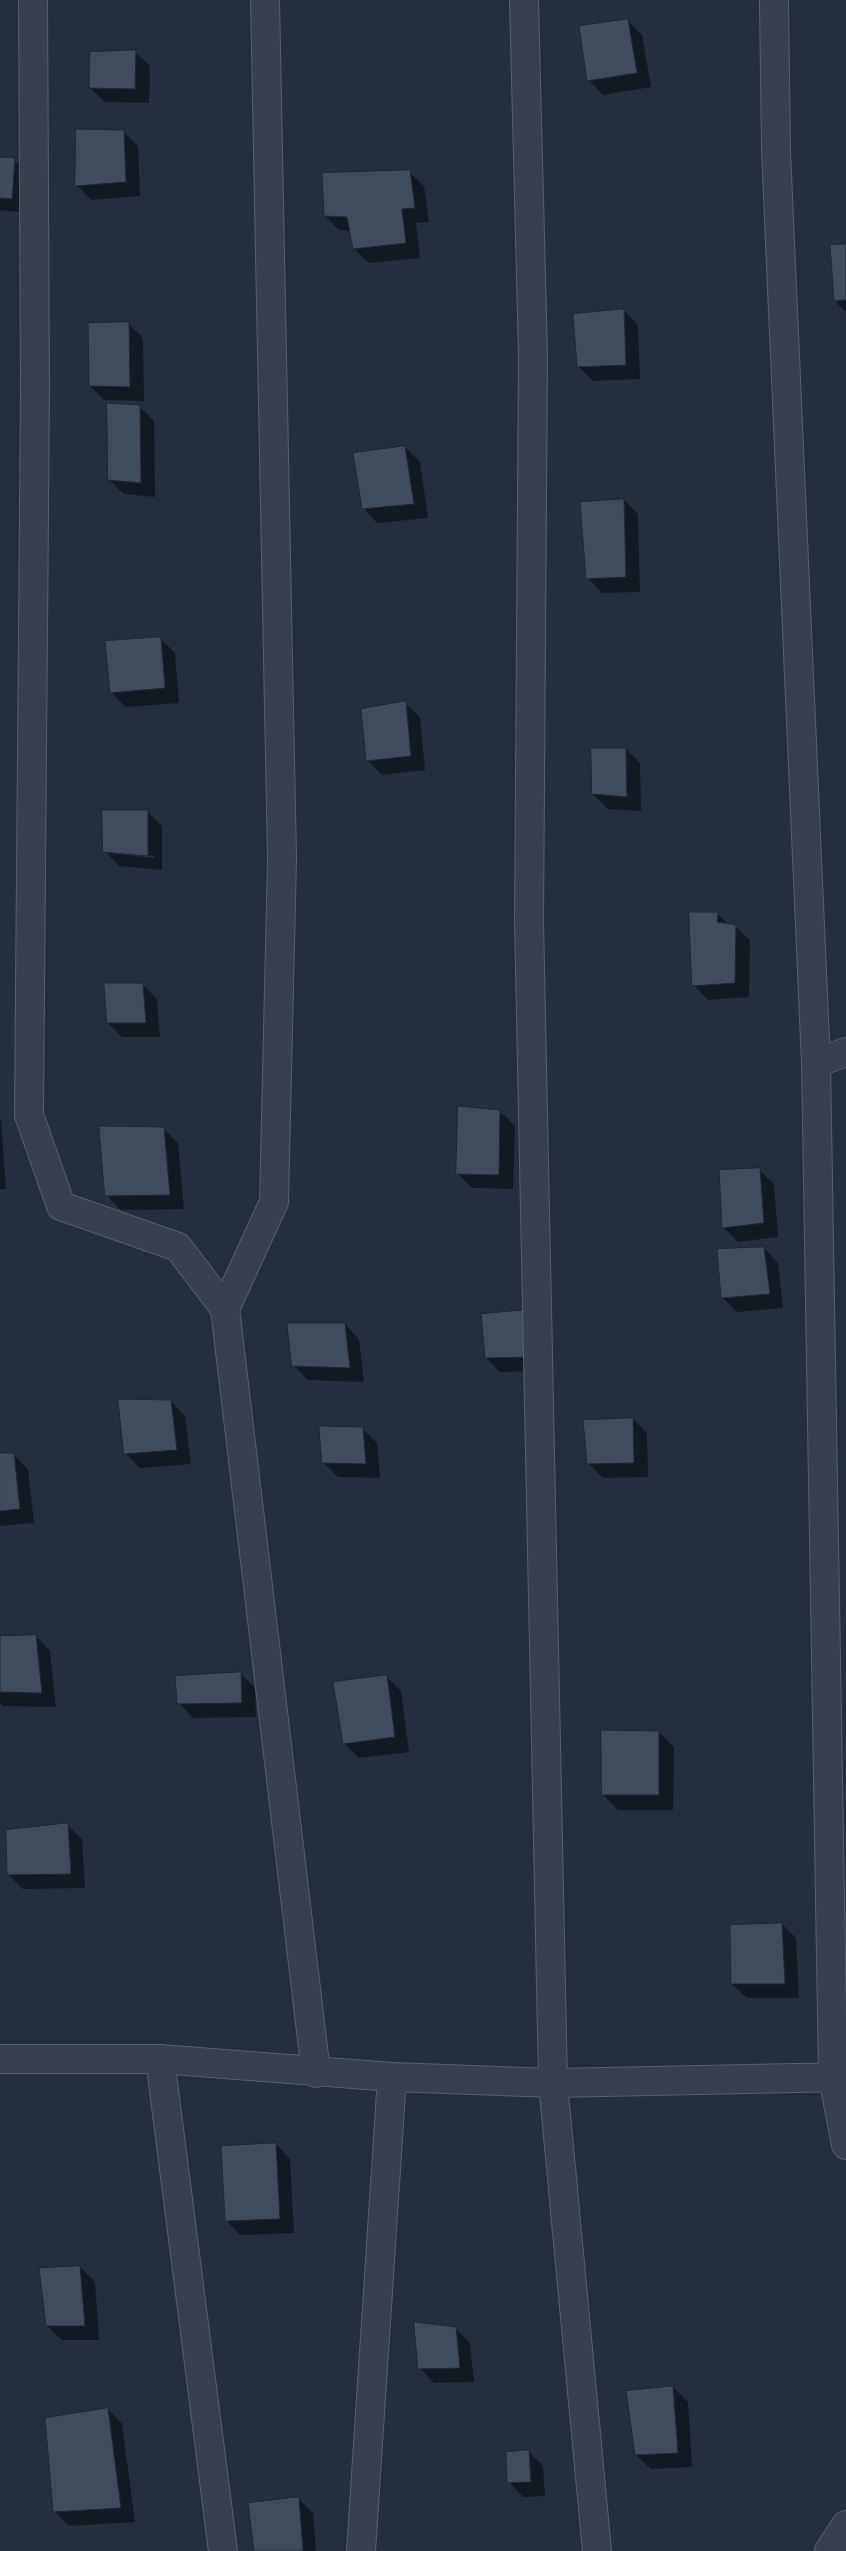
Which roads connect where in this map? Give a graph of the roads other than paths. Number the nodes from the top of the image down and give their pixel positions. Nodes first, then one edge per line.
1 (33, 0) edge
2 (265, 0) edge
3 (524, 0) edge
4 (774, 0) edge
5 (846, 1052) edge
6 (816, 1063) junction
7 (225, 1309) junction
8 (0, 2059) edge
9 (160, 2059) junction
10 (316, 2073) junction
11 (392, 2077) junction
12 (839, 2077) edge
13 (553, 2083) junction
14 (846, 2145) edge
15 (846, 2525) edge
16 (223, 2551) edge
17 (361, 2551) edge
18 (597, 2551) edge
19 (829, 2551) edge

1 - 7 street
2 - 7 street
3 - 13 street
4 - 6 street
5 - 6 street
6 - 12 street
7 - 10 street
8 - 9 street
9 - 10 street
9 - 16 street
10 - 11 street
11 - 13 street
11 - 17 street
12 - 13 street
12 - 14 street
13 - 18 street
15 - 19 street

